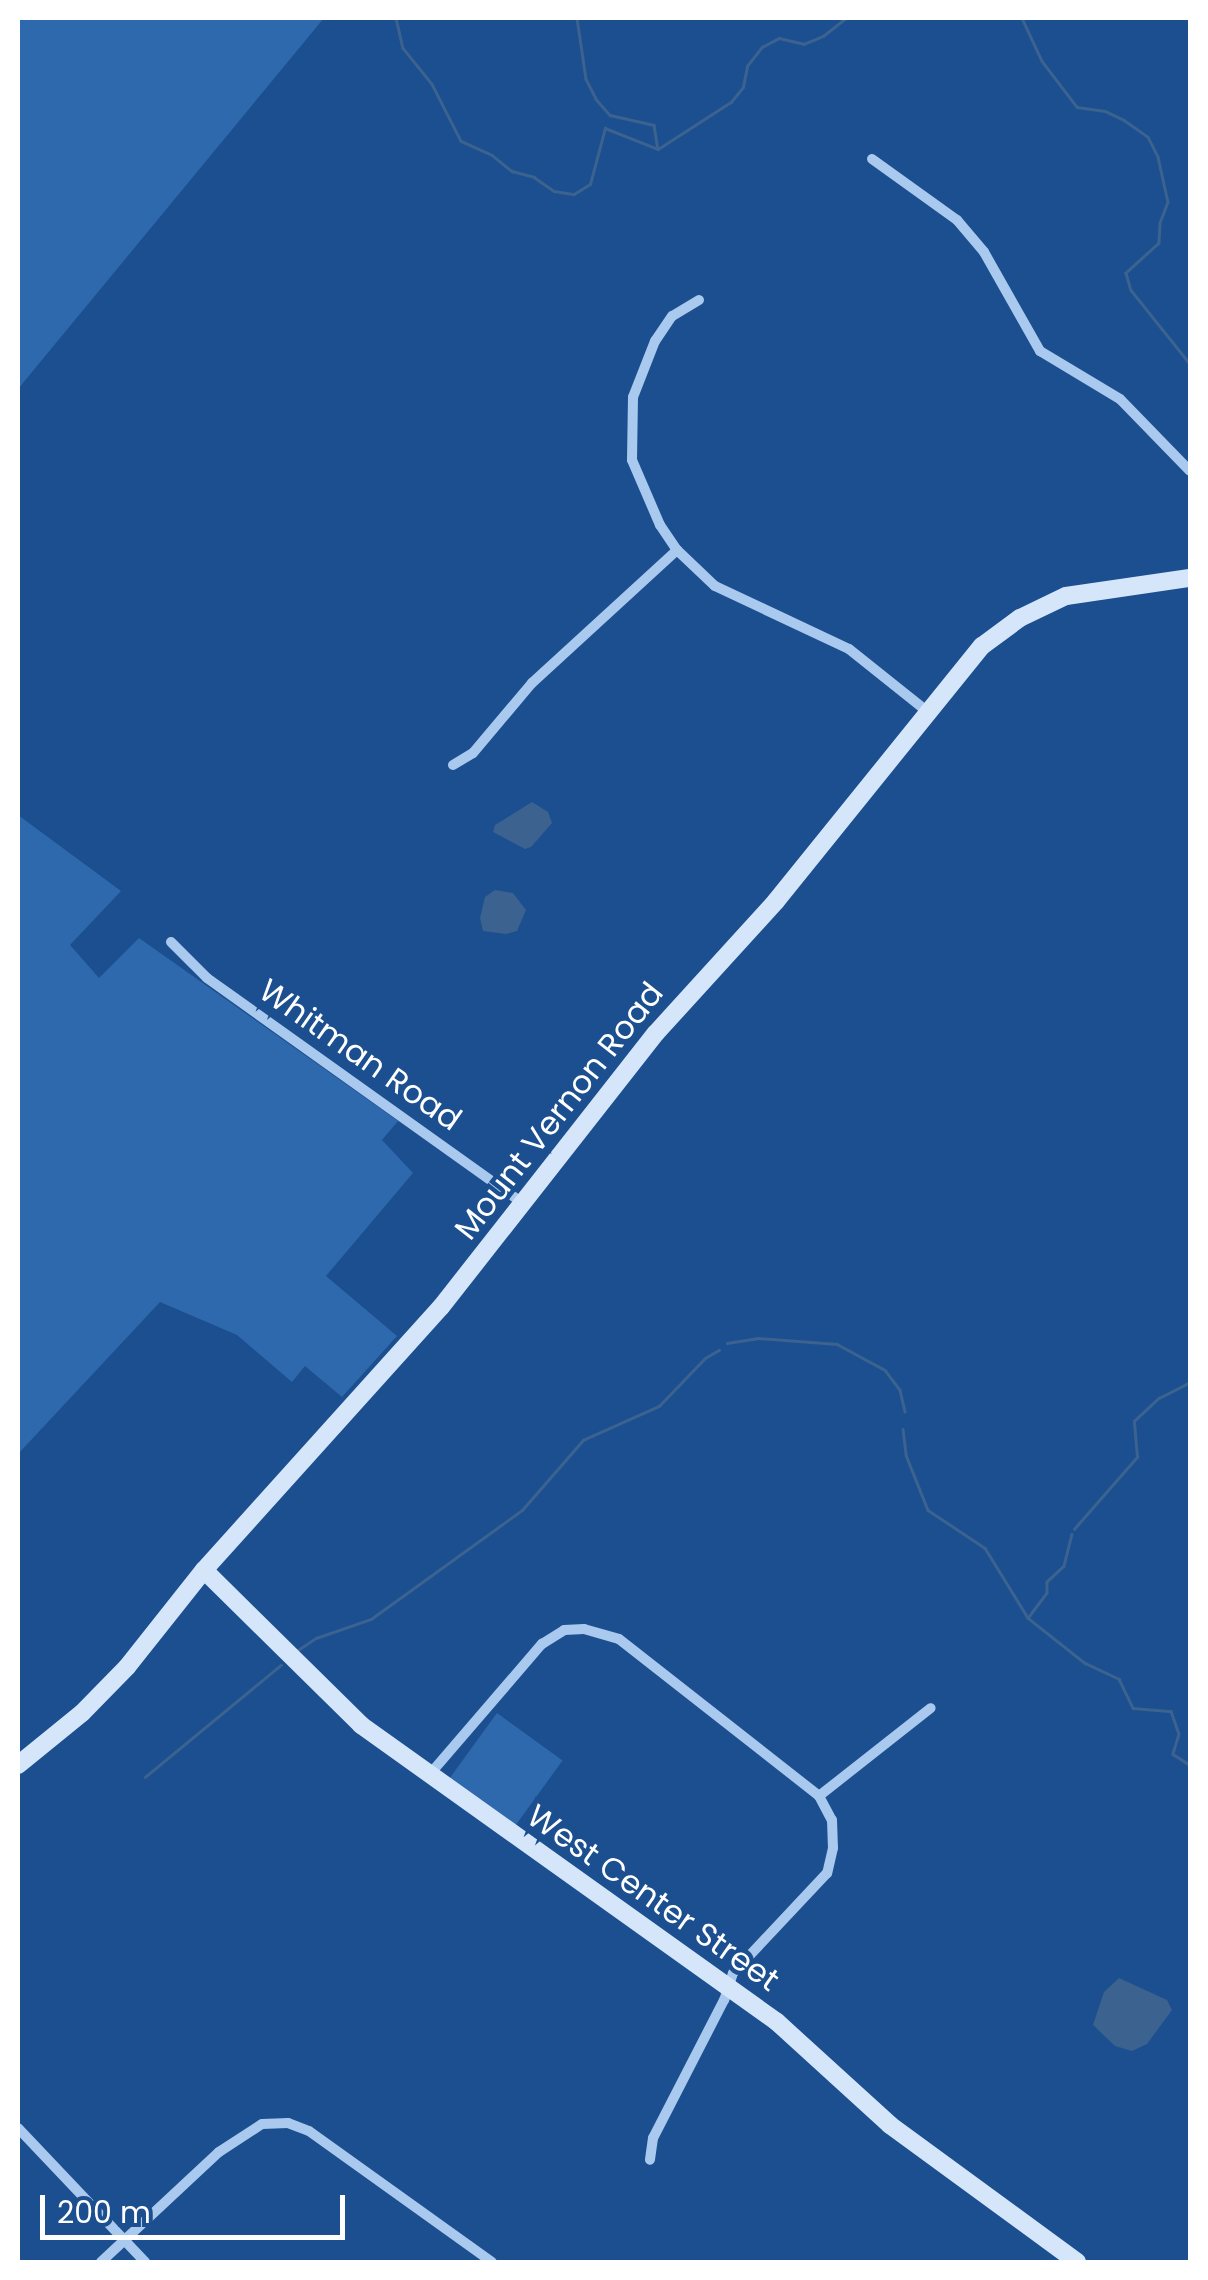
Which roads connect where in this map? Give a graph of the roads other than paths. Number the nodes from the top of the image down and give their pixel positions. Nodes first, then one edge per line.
1 (872, 159) dead end
2 (699, 300) dead end
3 (1190, 470) edge
4 (677, 550) junction
5 (1190, 578) edge
6 (928, 712) junction
7 (452, 765) dead end
8 (171, 942) dead end
9 (525, 1204) junction
10 (204, 1570) junction
11 (930, 1708) dead end
12 (18, 1765) edge
13 (428, 1777) junction
14 (818, 1796) junction
15 (728, 1988) junction
16 (18, 2128) edge
17 (650, 2160) dead end
18 (125, 2240) junction
19 (100, 2262) edge
20 (145, 2262) edge
21 (492, 2262) edge
22 (1077, 2262) edge

1 - 3 street
2 - 4 street
4 - 6 street
4 - 7 street
5 - 6 main road, Mount Vernon Road
6 - 9 main road, Mount Vernon Road
8 - 9 street, Whitman Road
9 - 10 main road, Mount Vernon Road
10 - 12 main road, Mount Vernon Road
10 - 13 main road, West Center Street
11 - 14 street
13 - 14 street
13 - 15 main road, West Center Street
14 - 15 street
15 - 17 street
15 - 22 main road, West Center Street
16 - 18 street
18 - 19 street
18 - 20 street
18 - 21 street

